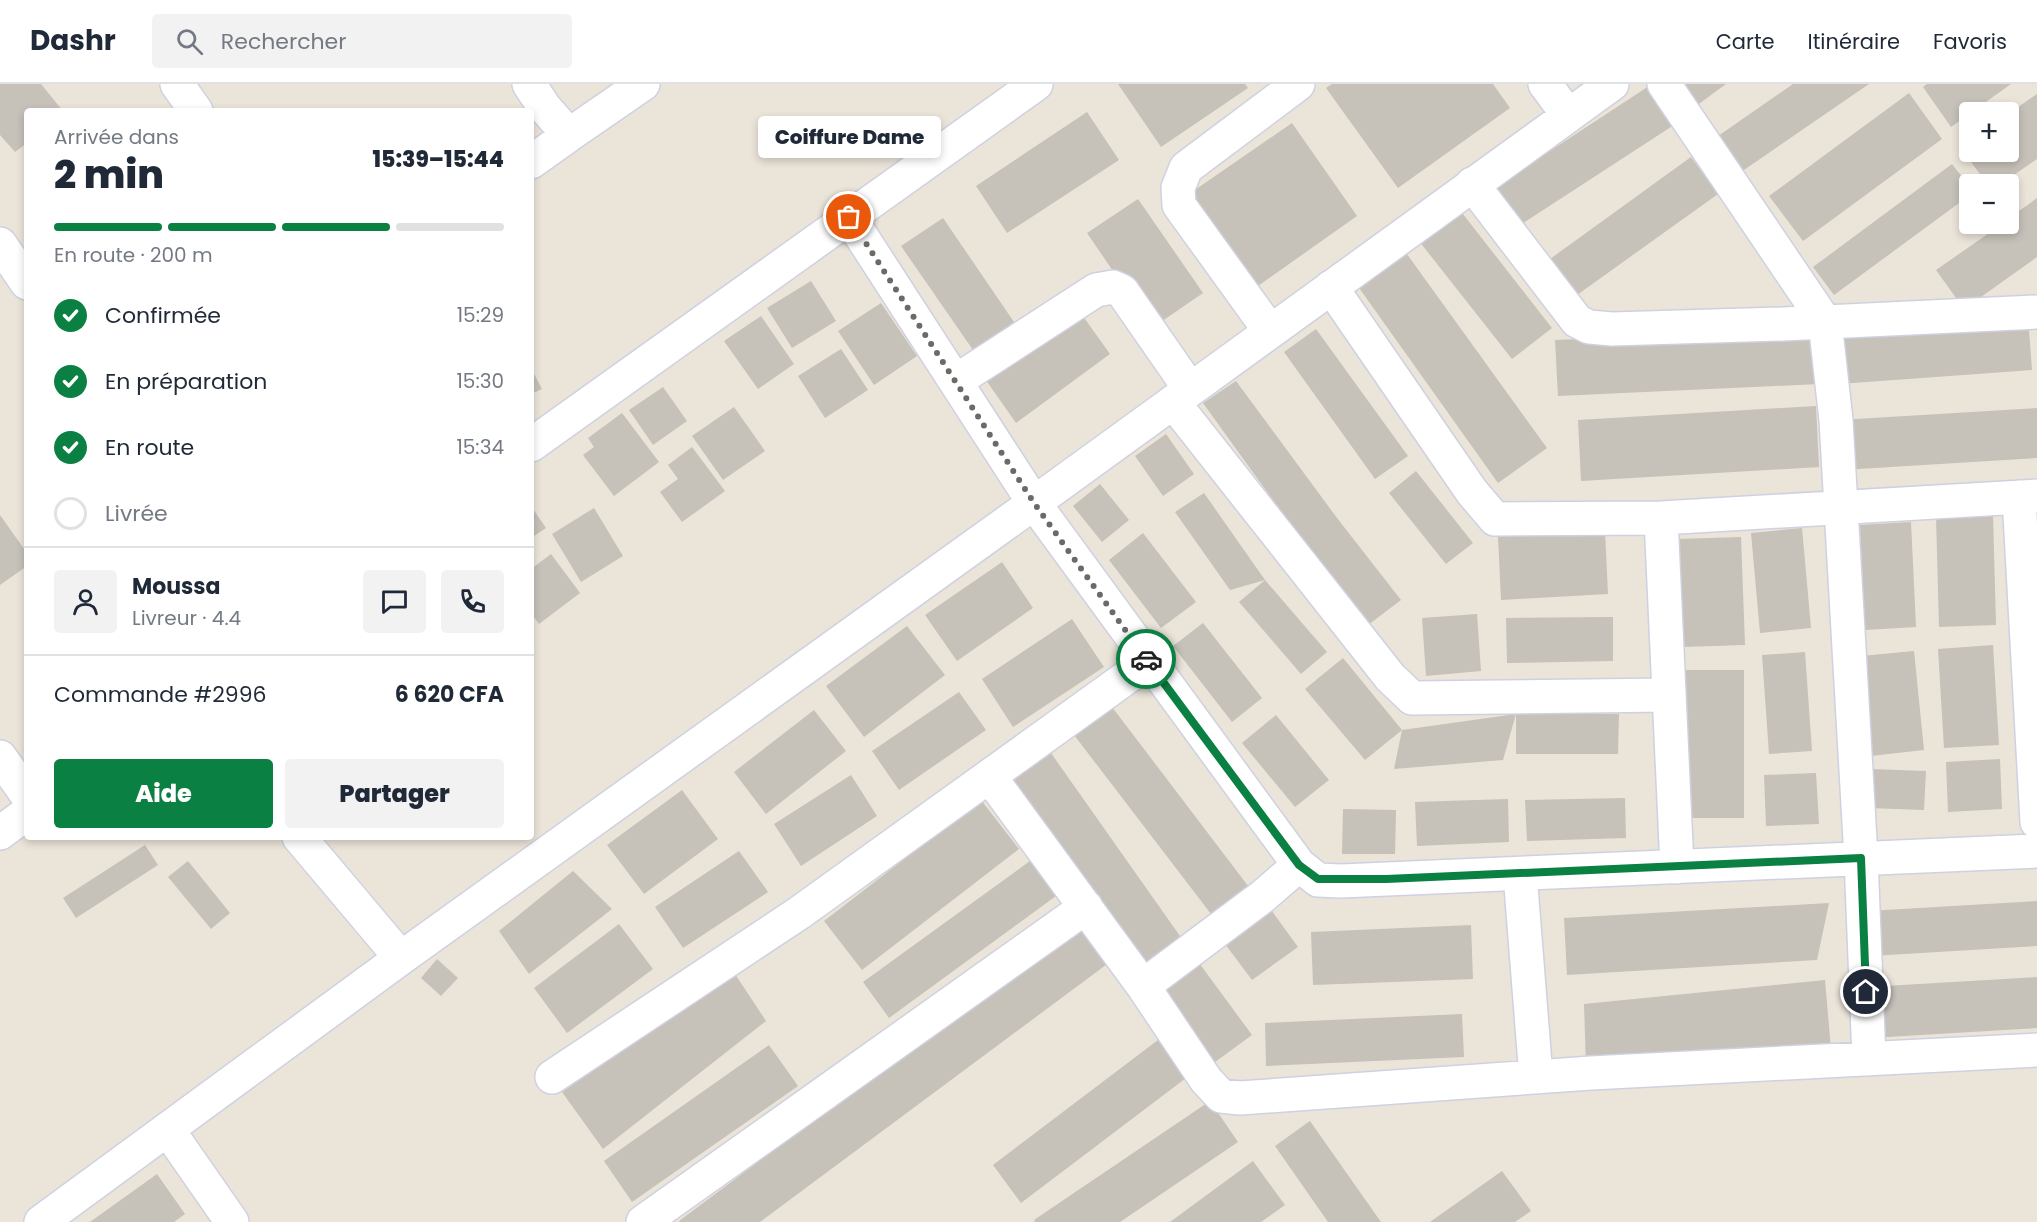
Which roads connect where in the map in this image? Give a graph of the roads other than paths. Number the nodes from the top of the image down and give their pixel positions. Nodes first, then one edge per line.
1 (177, 84) edge
2 (529, 84) edge
3 (643, 84) edge
4 (1036, 84) edge
5 (1298, 84) edge
6 (1545, 84) edge
7 (1612, 84) edge
8 (1664, 84) edge
9 (194, 108) edge
10 (1568, 115) junction
11 (569, 135) junction
12 (534, 160) edge
13 (1473, 184) junction
14 (849, 217) junction
15 (0, 244) edge
16 (24, 279) edge
17 (1330, 287) junction
18 (2037, 312) edge
19 (1825, 322) junction
20 (1270, 331) junction
21 (956, 381) junction
22 (1181, 396) junction
23 (534, 443) edge
24 (2028, 496) edge
25 (1034, 503) junction
26 (1840, 506) junction
27 (1661, 518) junction
28 (1148, 662) junction
29 (2034, 679) edge
30 (1668, 695) junction
31 (0, 757) edge
32 (990, 777) junction
33 (24, 791) edge
34 (24, 815) edge
35 (2037, 822) edge
36 (0, 833) edge
37 (302, 840) edge
38 (2037, 851) edge
39 (1861, 858) junction
40 (1299, 865) junction
41 (1677, 867) junction
42 (1520, 874) junction
43 (1086, 907) junction
44 (401, 958) junction
45 (1143, 986) junction
46 (2037, 1050) edge
47 (1869, 1059) junction
48 (552, 1077) dead end
49 (1536, 1077) junction
50 (168, 1130) junction
51 (41, 1222) edge
52 (232, 1222) edge
53 (643, 1222) edge

1 - 9 street
2 - 11 street
3 - 11 street
4 - 14 street
5 - 20 street
6 - 10 street
7 - 10 street
8 - 19 street
10 - 13 street
11 - 12 street
13 - 17 street
13 - 19 street
14 - 21 street
14 - 23 street
15 - 16 street
17 - 20 street
17 - 27 street
18 - 19 street
19 - 26 street
20 - 22 street
21 - 22 street
21 - 25 street
22 - 25 street
22 - 30 street
24 - 26 street
24 - 29 street
25 - 28 street
25 - 44 street
26 - 27 street
26 - 39 street
27 - 30 street
28 - 32 street
28 - 40 street
29 - 35 street
30 - 41 street
31 - 33 street
32 - 43 street
32 - 48 street
34 - 36 street
37 - 44 street
38 - 39 street
39 - 41 street
39 - 47 street
40 - 42 street
40 - 45 street
41 - 42 street
42 - 49 street
43 - 45 street
43 - 53 street
44 - 50 street
45 - 49 street
46 - 47 street
47 - 49 street
50 - 51 street
50 - 52 street

